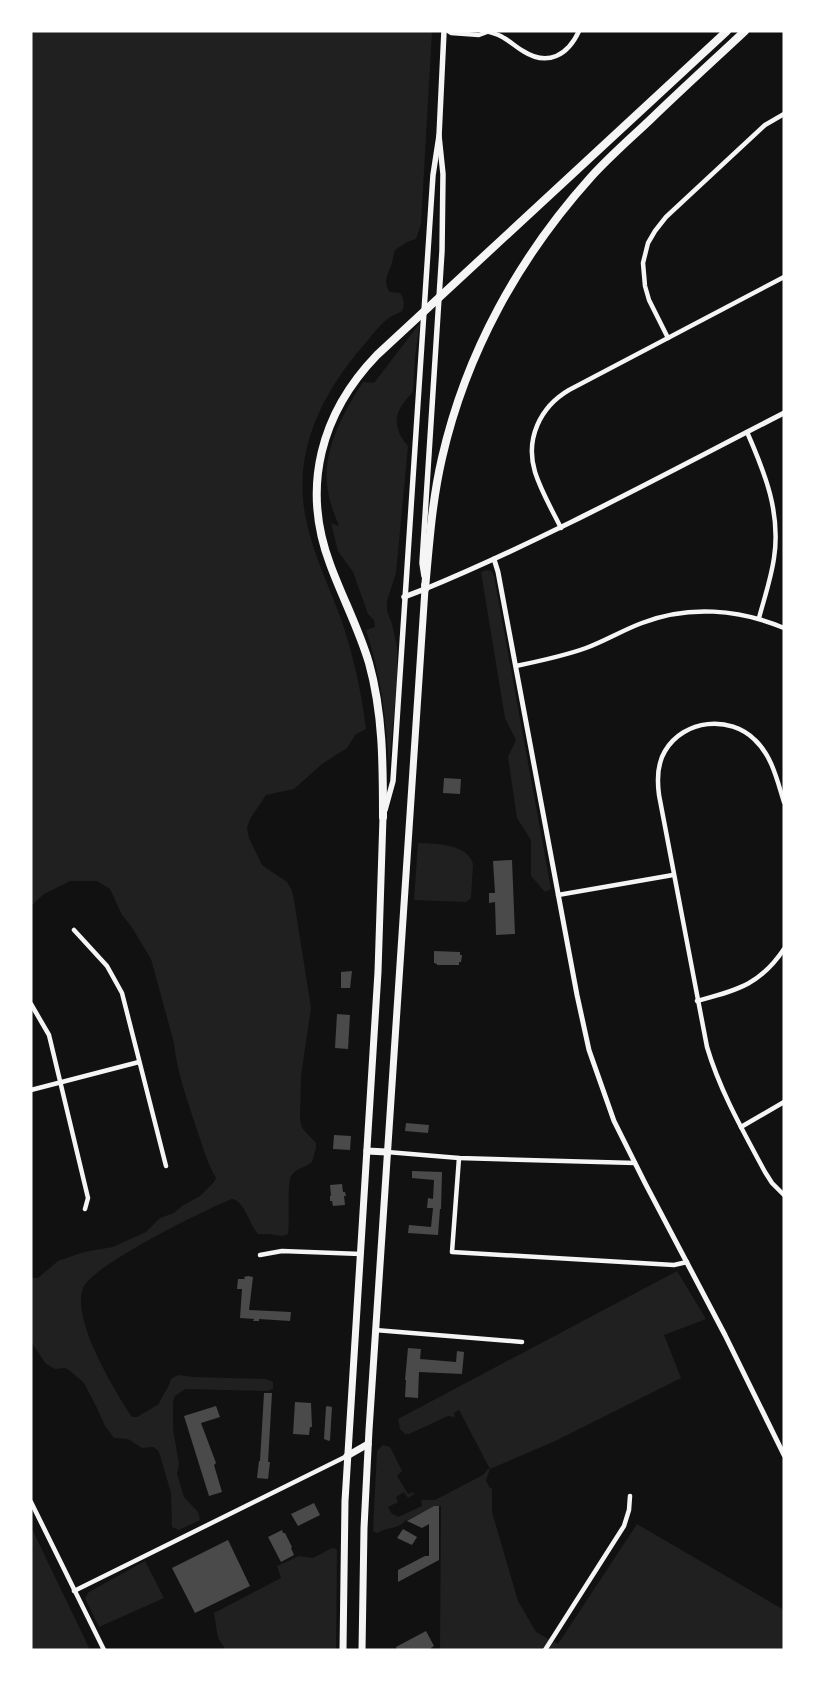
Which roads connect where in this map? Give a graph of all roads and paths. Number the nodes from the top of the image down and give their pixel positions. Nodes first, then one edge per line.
1 (444, 31) edge
2 (448, 31) edge
3 (579, 31) edge
4 (727, 31) edge
5 (745, 31) edge
6 (486, 32) edge
7 (784, 114) edge
8 (439, 136) junction
9 (784, 278) edge
10 (668, 338) junction
11 (784, 413) edge
12 (747, 432) junction
13 (561, 528) junction
14 (494, 559) junction
15 (425, 589) junction
16 (404, 597) junction
17 (759, 618) junction
18 (784, 628) edge
19 (516, 666) junction
20 (784, 802) edge
21 (383, 817) junction
22 (674, 875) junction
23 (558, 895) junction
24 (74, 930) dead end
25 (784, 948) edge
26 (697, 1001) junction
27 (31, 1004) edge
28 (139, 1062) junction
29 (60, 1083) junction
30 (31, 1090) edge
31 (784, 1102) edge
32 (741, 1127) junction
33 (367, 1151) junction
34 (387, 1152) junction
35 (458, 1158) junction
36 (635, 1163) junction
37 (166, 1166) dead end
38 (784, 1195) edge
39 (84, 1209) dead end
40 (361, 1254) junction
41 (260, 1255) dead end
42 (687, 1262) junction
43 (375, 1330) junction
44 (522, 1342) dead end
45 (368, 1444) junction
46 (784, 1455) edge
47 (347, 1456) junction
48 (630, 1496) dead end
49 (31, 1502) edge
50 (74, 1591) junction
51 (104, 1650) edge
52 (343, 1650) edge
53 (362, 1650) edge
54 (545, 1650) edge

1 - 8 main road
2 - 6 street
3 - 6 street
4 - 21 highway
5 - 15 highway
7 - 10 street
8 - 15 main road
8 - 16 main road
9 - 10 street
10 - 13 street
11 - 12 street
12 - 13 street
12 - 17 street
13 - 14 street
14 - 15 street
14 - 19 street
15 - 16 main road
15 - 34 highway
16 - 21 main road
17 - 18 street
17 - 19 street
19 - 23 street
20 - 22 street
21 - 33 highway
22 - 23 street
22 - 26 street
23 - 36 street
24 - 28 street
25 - 26 street
26 - 32 street
27 - 29 street
28 - 29 street
28 - 37 street
29 - 30 street
29 - 39 street
31 - 32 street
32 - 38 street
33 - 34 highway
33 - 40 highway
34 - 35 street
34 - 43 highway
35 - 36 street
35 - 42 street
36 - 42 street
40 - 41 street
40 - 47 highway
42 - 46 street
43 - 44 street
43 - 45 highway
45 - 47 highway
45 - 53 highway
47 - 50 street
47 - 52 highway
48 - 54 street
49 - 50 street
50 - 51 street

